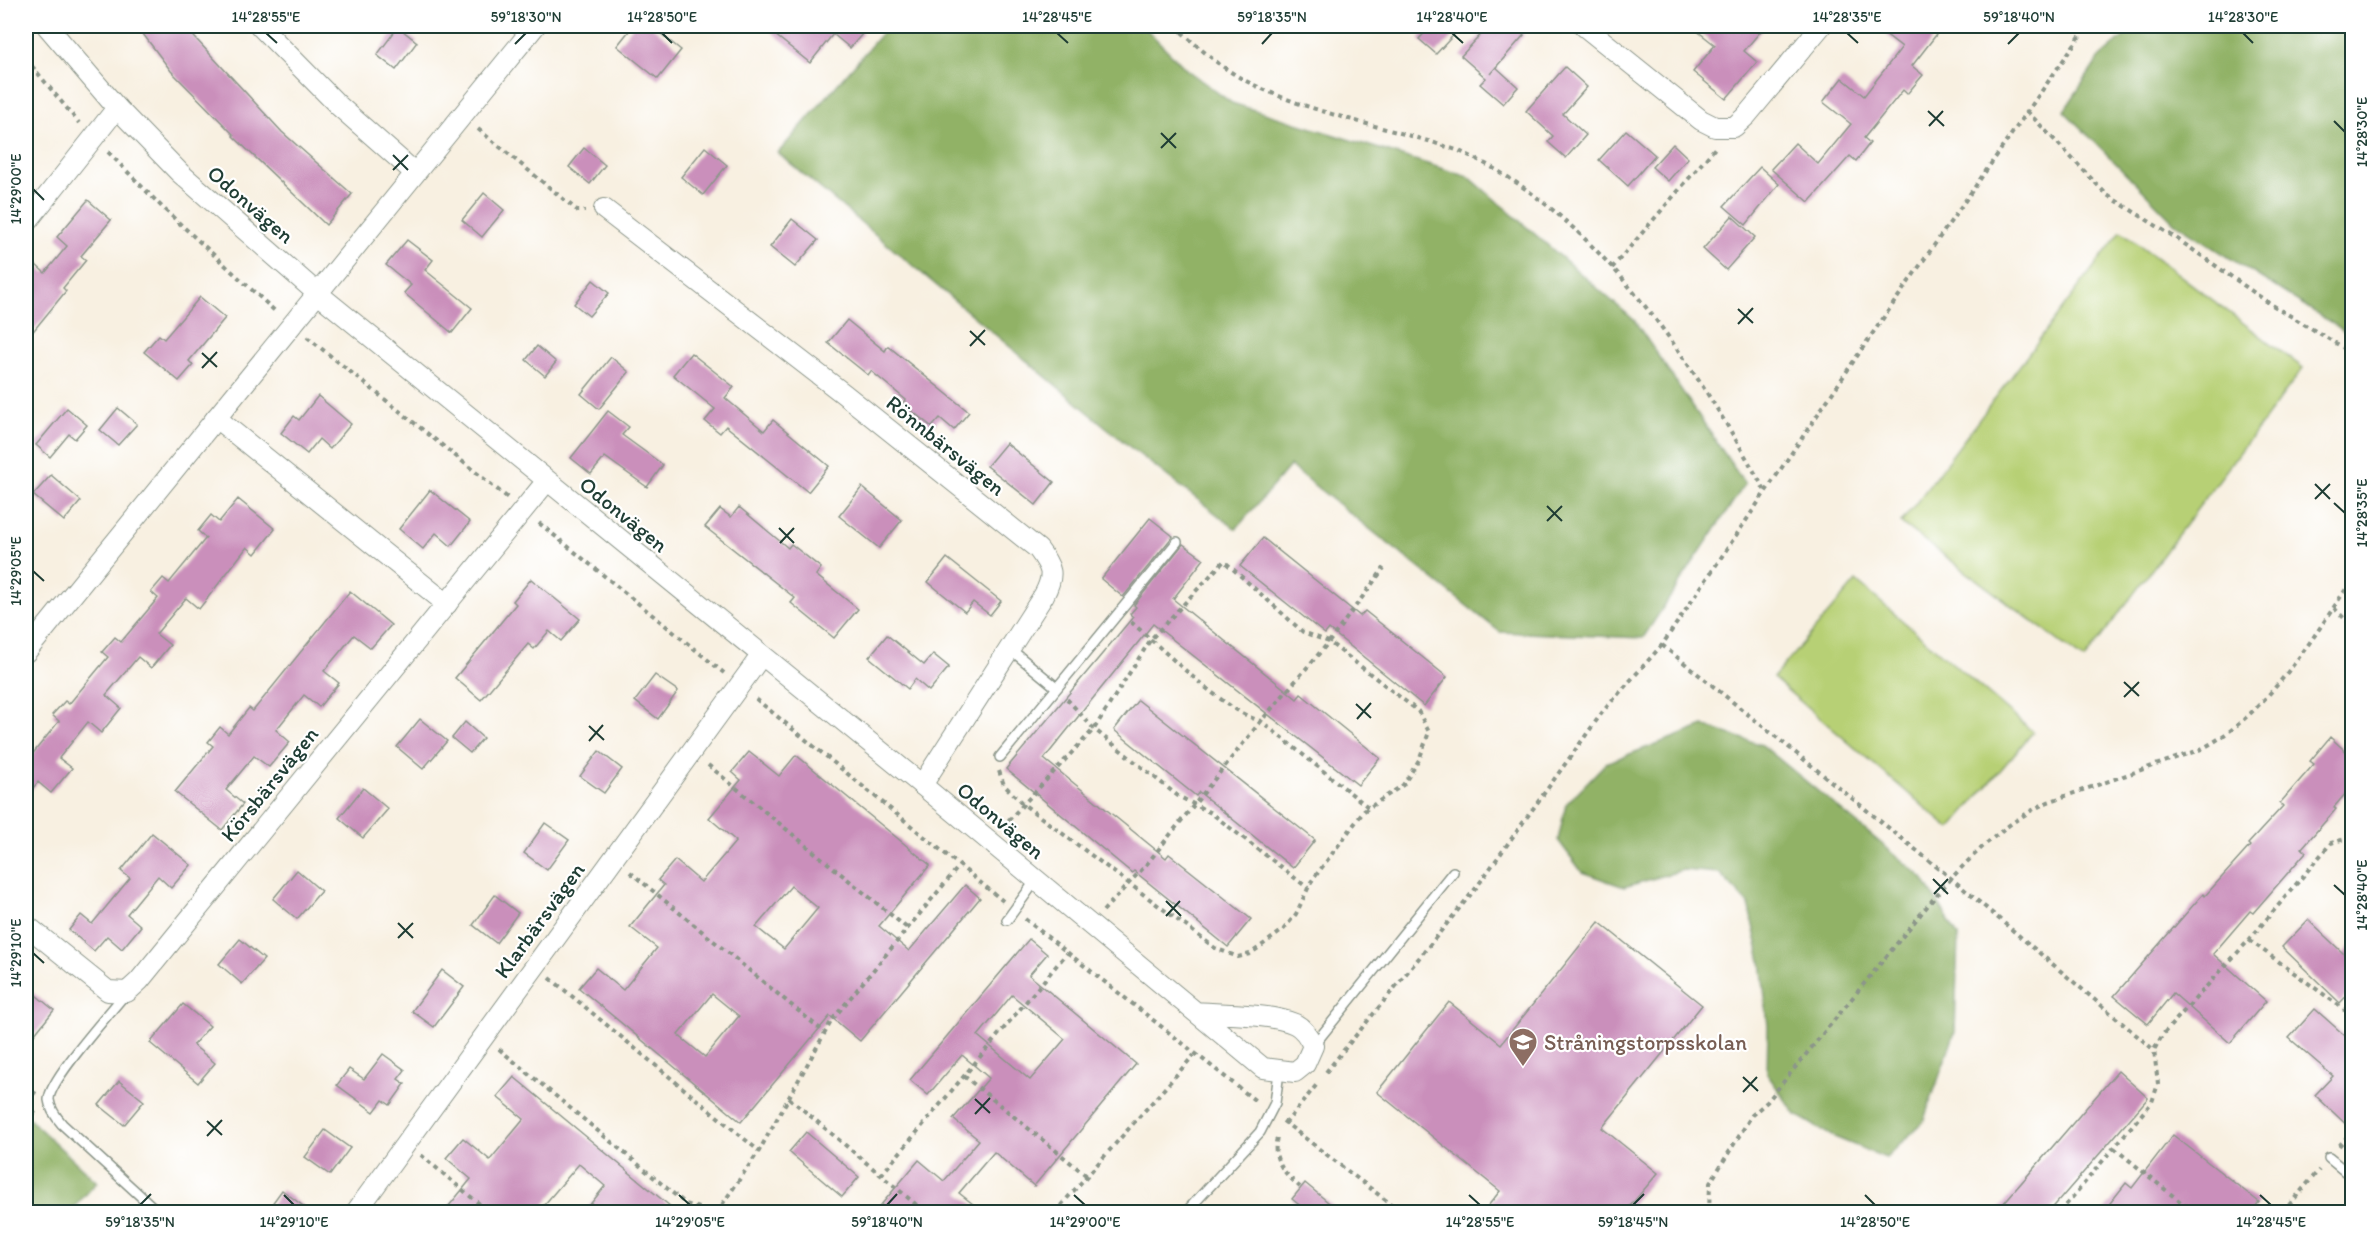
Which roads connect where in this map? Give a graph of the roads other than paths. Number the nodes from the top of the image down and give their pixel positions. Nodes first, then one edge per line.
1 (47, 26) edge
2 (260, 26) edge
3 (535, 26) edge
4 (1584, 26) edge
5 (1821, 26) edge
6 (117, 108) junction
7 (416, 173) junction
8 (604, 209) road end
9 (26, 223) edge
10 (317, 293) junction
11 (216, 418) junction
12 (546, 482) junction
13 (1177, 542) dead end
14 (447, 604) junction
15 (1010, 649) junction
16 (26, 652) edge
17 (761, 656) junction
18 (1056, 687) junction
19 (1000, 757) road end
20 (922, 785) junction
21 (1453, 872) dead end
22 (1036, 880) junction
23 (1007, 920) dead end
24 (26, 925) edge
25 (127, 992) junction
26 (1196, 1012) junction
27 (1313, 1046) junction
28 (1279, 1072) junction
29 (2329, 1158) dead end
30 (2352, 1177) edge
31 (158, 1212) edge
32 (356, 1212) edge
33 (1186, 1212) edge

1 - 6 street, Odonvägen
2 - 7 street
3 - 7 street
4 - 5 street
6 - 9 street
6 - 10 street, Odonvägen
7 - 10 street
8 - 15 street, Rönnbärsvägen
10 - 11 street
10 - 12 street, Odonvägen
11 - 14 street
11 - 16 street
12 - 14 street, Körsbärsvägen
12 - 17 street, Odonvägen
13 - 18 lane
14 - 25 street, Körsbärsvägen
15 - 18 lane
15 - 20 street, Rönnbärsvägen
17 - 20 street, Odonvägen
17 - 32 street, Klarbärsvägen
18 - 19 lane
20 - 22 street, Odonvägen
21 - 27 lane
22 - 23 lane
22 - 26 street, Odonvägen
24 - 25 street
25 - 31 lane, Körsbärsvägen
26 - 27 street
26 - 28 street, Odonvägen
27 - 28 street
28 - 33 lane
29 - 30 lane

